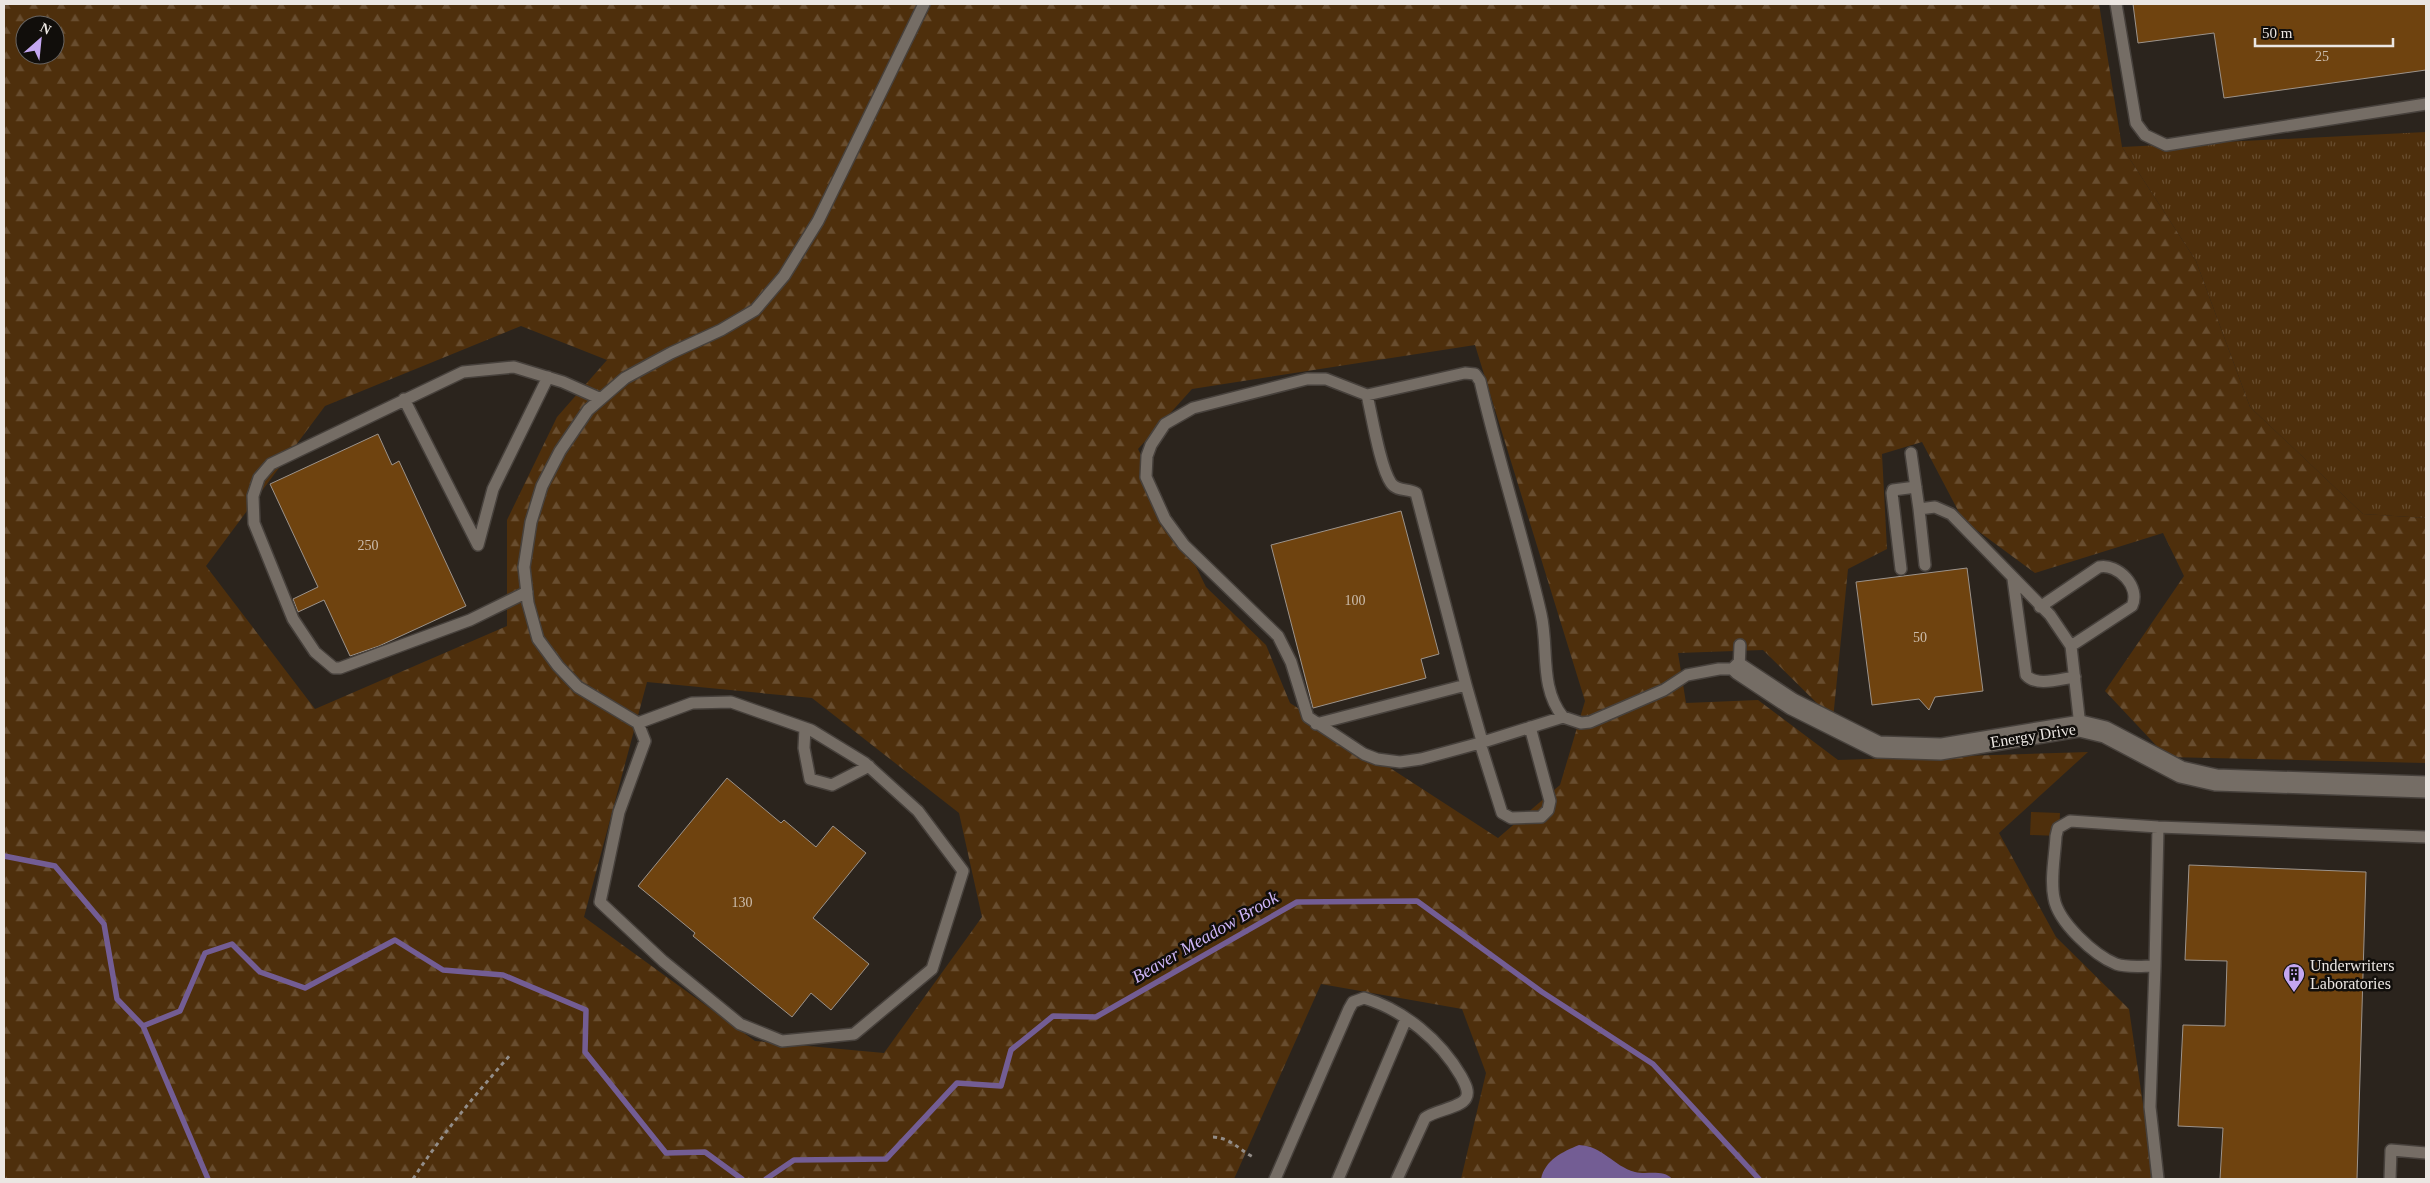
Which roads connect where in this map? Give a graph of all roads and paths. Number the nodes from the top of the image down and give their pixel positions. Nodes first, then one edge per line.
1 (924, 4) edge
2 (2116, 4) edge
3 (2426, 104) edge
4 (548, 377) junction
5 (1367, 395) junction
6 (600, 399) junction
7 (404, 400) junction
8 (1911, 453) dead end
9 (1916, 487) junction
10 (1919, 509) junction
11 (1925, 565) dead end
12 (1901, 569) dead end
13 (2013, 579) junction
14 (527, 592) junction
15 (2040, 607) junction
16 (1740, 645) dead end
17 (2072, 646) junction
18 (1739, 669) junction
19 (2075, 677) junction
20 (1466, 685) junction
21 (1562, 717) junction
22 (638, 723) junction
23 (1316, 724) junction
24 (2080, 726) junction
25 (1530, 727) junction
26 (805, 728) junction
27 (1481, 742) junction
28 (869, 766) junction
29 (2426, 787) edge
30 (2158, 827) junction
31 (2426, 837) edge
32 (2155, 966) junction
33 (1406, 1019) junction
34 (511, 1054) dead end
35 (1213, 1137) dead end
36 (2426, 1153) edge
37 (1253, 1157) dead end
38 (414, 1179) edge
39 (1275, 1179) edge
40 (1338, 1179) edge
41 (1397, 1179) edge
42 (2158, 1179) edge
43 (2390, 1179) edge

1 - 6 lane
2 - 3 lane
4 - 6 lane
4 - 7 lane
4 - 7 lane
5 - 20 lane
5 - 21 lane
5 - 23 lane
6 - 14 lane
7 - 14 lane
8 - 9 lane
9 - 10 lane
9 - 12 lane
10 - 11 lane
10 - 13 lane
13 - 15 lane
13 - 19 lane
14 - 22 lane
15 - 17 lane
15 - 17 lane
16 - 18 lane
17 - 19 lane
18 - 21 lane
18 - 24 street, Energy Drive
19 - 24 lane
20 - 23 lane
20 - 27 lane
21 - 25 lane
22 - 26 lane
22 - 28 lane
23 - 27 lane
24 - 29 street, Energy Drive
25 - 27 lane
25 - 27 lane
26 - 28 lane
26 - 28 lane
30 - 31 lane
30 - 32 lane
30 - 32 lane
32 - 42 lane
33 - 39 lane
33 - 40 lane
33 - 41 lane
34 - 38 path
35 - 37 path
36 - 43 lane

